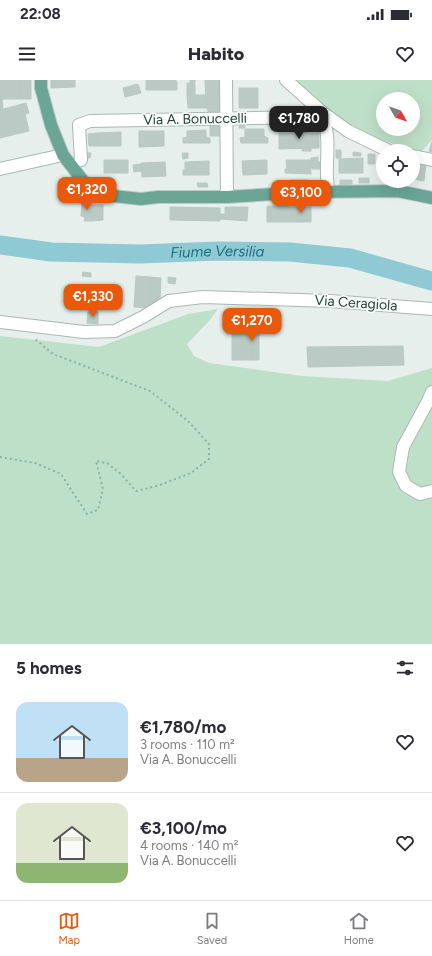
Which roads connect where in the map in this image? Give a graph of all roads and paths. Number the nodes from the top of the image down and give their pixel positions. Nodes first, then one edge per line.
1 (41, 80) edge
2 (226, 80) edge
3 (286, 80) edge
4 (226, 118) junction
5 (376, 145) edge
6 (63, 156) junction
7 (420, 157) edge
8 (81, 160) dead end
9 (432, 160) edge
10 (0, 169) edge
11 (329, 192) junction
12 (227, 196) junction
13 (432, 198) edge
14 (432, 309) edge
15 (0, 322) edge
16 (20, 325) junction
17 (432, 392) edge
18 (0, 457) edge
19 (432, 491) edge

1 - 6 main road
2 - 4 street
3 - 5 street
4 - 8 street, Via A. Bonuccelli
4 - 11 street, Via A. Bonuccelli
4 - 12 street
6 - 10 street
6 - 12 main road
7 - 9 street
11 - 12 main road
11 - 13 main road
14 - 16 street, Via Ceragiola
15 - 16 street, Via Ceragiola
16 - 18 path
17 - 19 street

